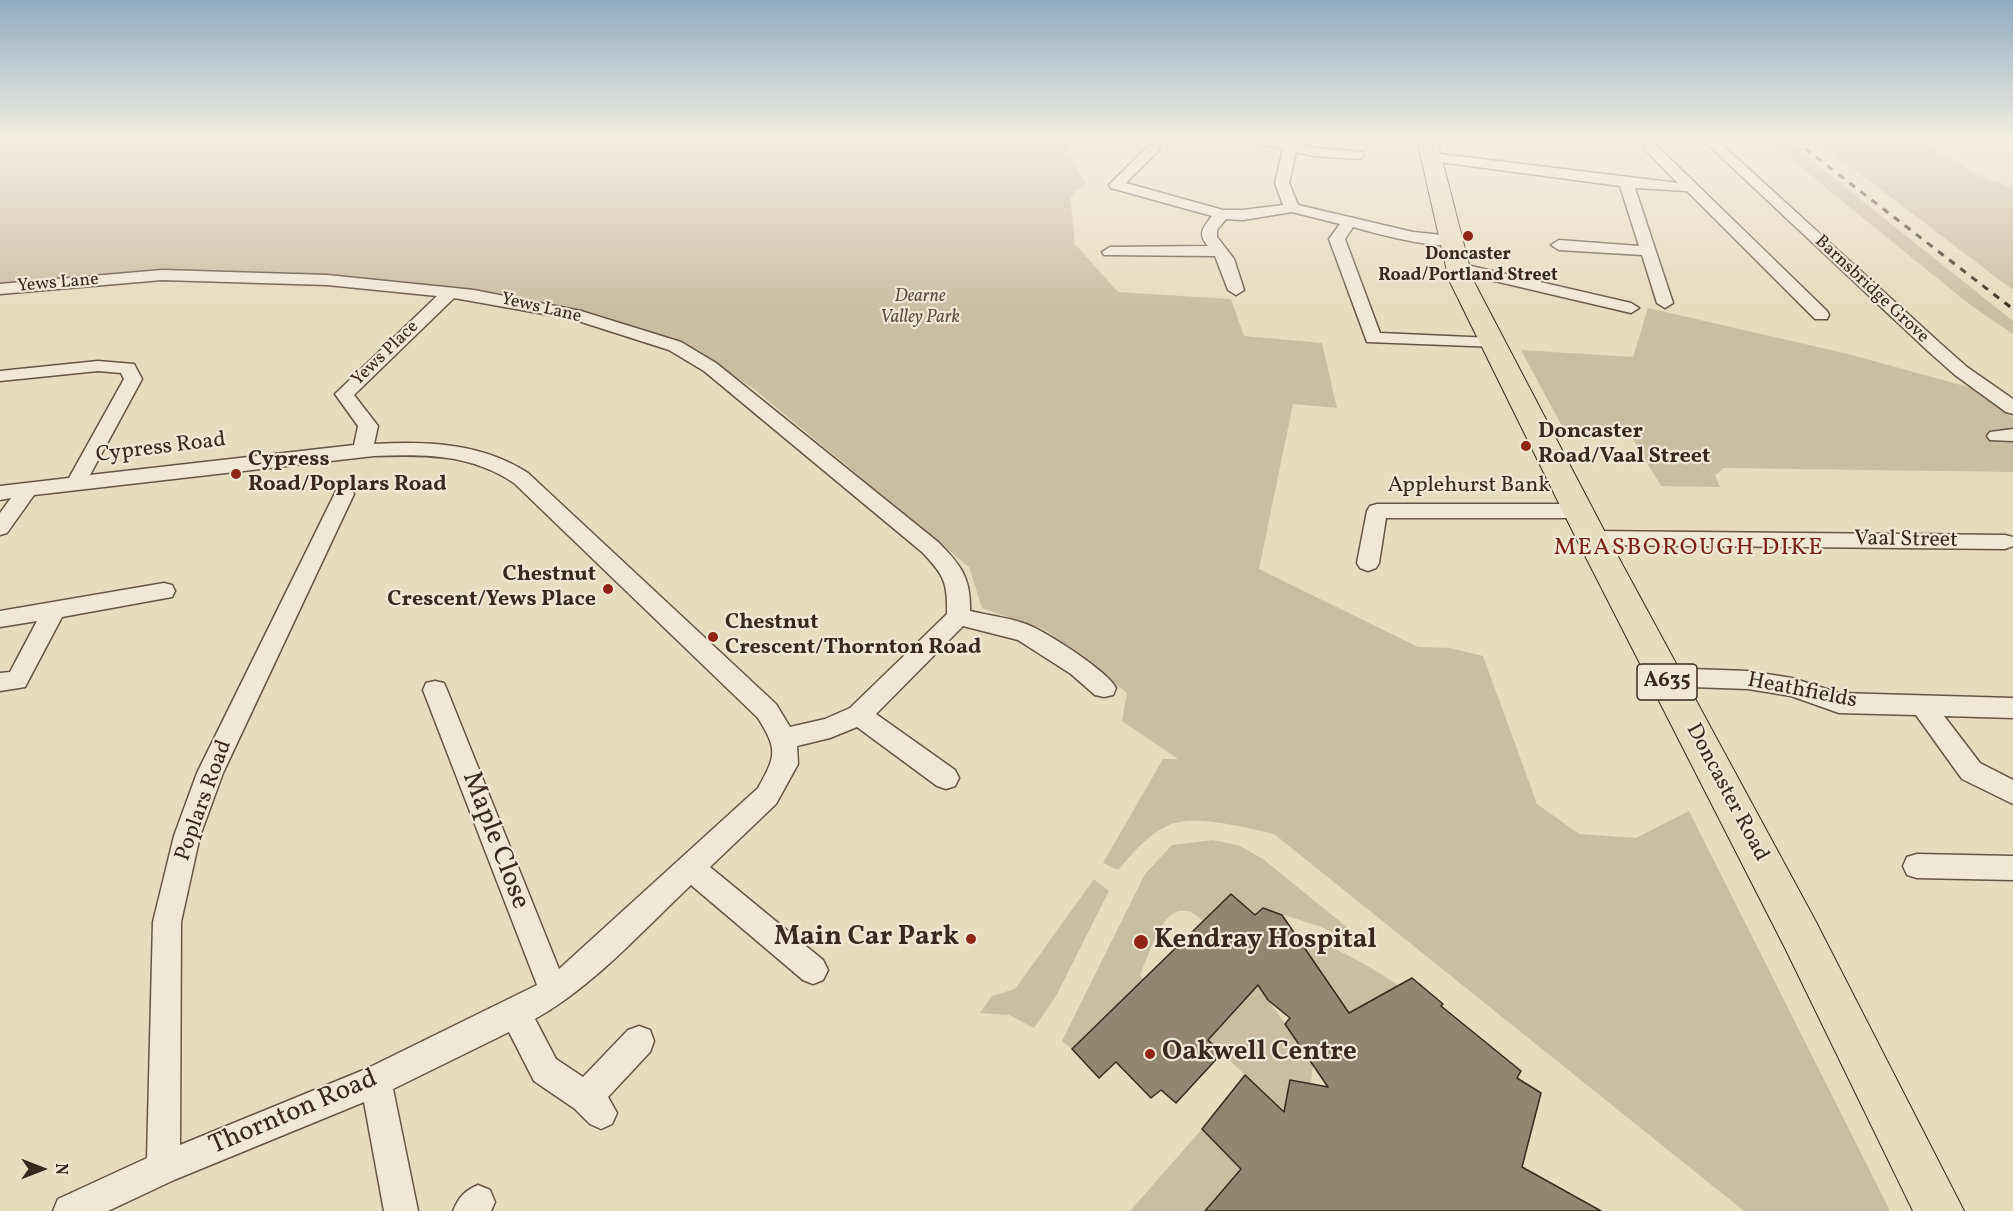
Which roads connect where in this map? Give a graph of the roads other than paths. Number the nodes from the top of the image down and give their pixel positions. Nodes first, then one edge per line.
1 (1160, 197) edge
2 (1287, 197) edge
3 (1441, 197) edge
4 (1630, 197) edge
5 (1699, 197) edge
6 (1770, 197) edge
7 (1292, 208) junction
8 (1222, 214) junction
9 (1349, 222) junction
10 (1559, 245) dead end
11 (1219, 251) junction
12 (1647, 251) junction
13 (1110, 252) dead end
14 (1455, 254) junction
15 (0, 289) edge
16 (1236, 290) dead end
17 (450, 293) junction
18 (1665, 303) dead end
19 (1631, 309) dead end
20 (1821, 315) dead end
21 (1492, 343) junction
22 (0, 376) edge
23 (2013, 408) edge
24 (363, 451) junction
25 (76, 483) junction
26 (28, 489) junction
27 (0, 492) edge
28 (344, 494) dead end
29 (1585, 524) junction
30 (0, 528) edge
31 (2005, 542) dead end
32 (1368, 563) dead end
33 (164, 591) dead end
34 (54, 611) junction
35 (958, 617) junction
36 (0, 619) edge
37 (1664, 677) junction
38 (0, 682) edge
39 (1104, 688) dead end
40 (435, 690) dead end
41 (1922, 705) junction
42 (2013, 708) edge
43 (859, 715) junction
44 (784, 739) junction
45 (946, 778) dead end
46 (2013, 793) edge
47 (1917, 866) dead end
48 (690, 867) junction
49 (2013, 868) edge
50 (813, 970) dead end
51 (554, 992) junction
52 (516, 1013) junction
53 (639, 1041) dead end
54 (376, 1081) junction
55 (163, 1168) junction
56 (70, 1211) edge
57 (401, 1211) edge
58 (1939, 1211) edge

1 - 8 street
2 - 7 street
3 - 14 highway, Doncaster Road / A635
4 - 12 street
5 - 20 street
6 - 23 street, Barnsbridge Grove
7 - 8 street
7 - 9 street
8 - 11 street
9 - 14 street
9 - 21 street
10 - 12 street
11 - 13 street
11 - 16 street
12 - 18 street
14 - 19 street
14 - 21 highway, Doncaster Road / A635
15 - 17 street, Yews Lane
17 - 24 street, Yews Place
17 - 35 street, Yews Lane
21 - 29 highway, Doncaster Road / A635
22 - 25 street
24 - 25 street, Cypress Road
24 - 44 street, Cypress Road
25 - 26 street, Cypress Road
26 - 27 street, Cypress Road
26 - 30 street
28 - 55 street, Poplars Road
29 - 31 street, Vaal Street
29 - 32 street, Applehurst Bank
29 - 37 highway, Doncaster Road / A635
33 - 34 street
34 - 36 street
34 - 38 street
35 - 39 street
35 - 43 street
37 - 41 street, Heathfields
37 - 58 highway, Doncaster Road / A635
40 - 51 street, Maple Close
41 - 42 street, Heathfields
41 - 46 street
43 - 44 street
43 - 45 street
44 - 48 street, Thornton Road
47 - 49 street
48 - 50 street
48 - 51 street, Thornton Road
51 - 52 street, Thornton Road
52 - 53 street
52 - 54 street, Thornton Road
54 - 55 street, Thornton Road
54 - 57 street
55 - 56 street, Thornton Road

